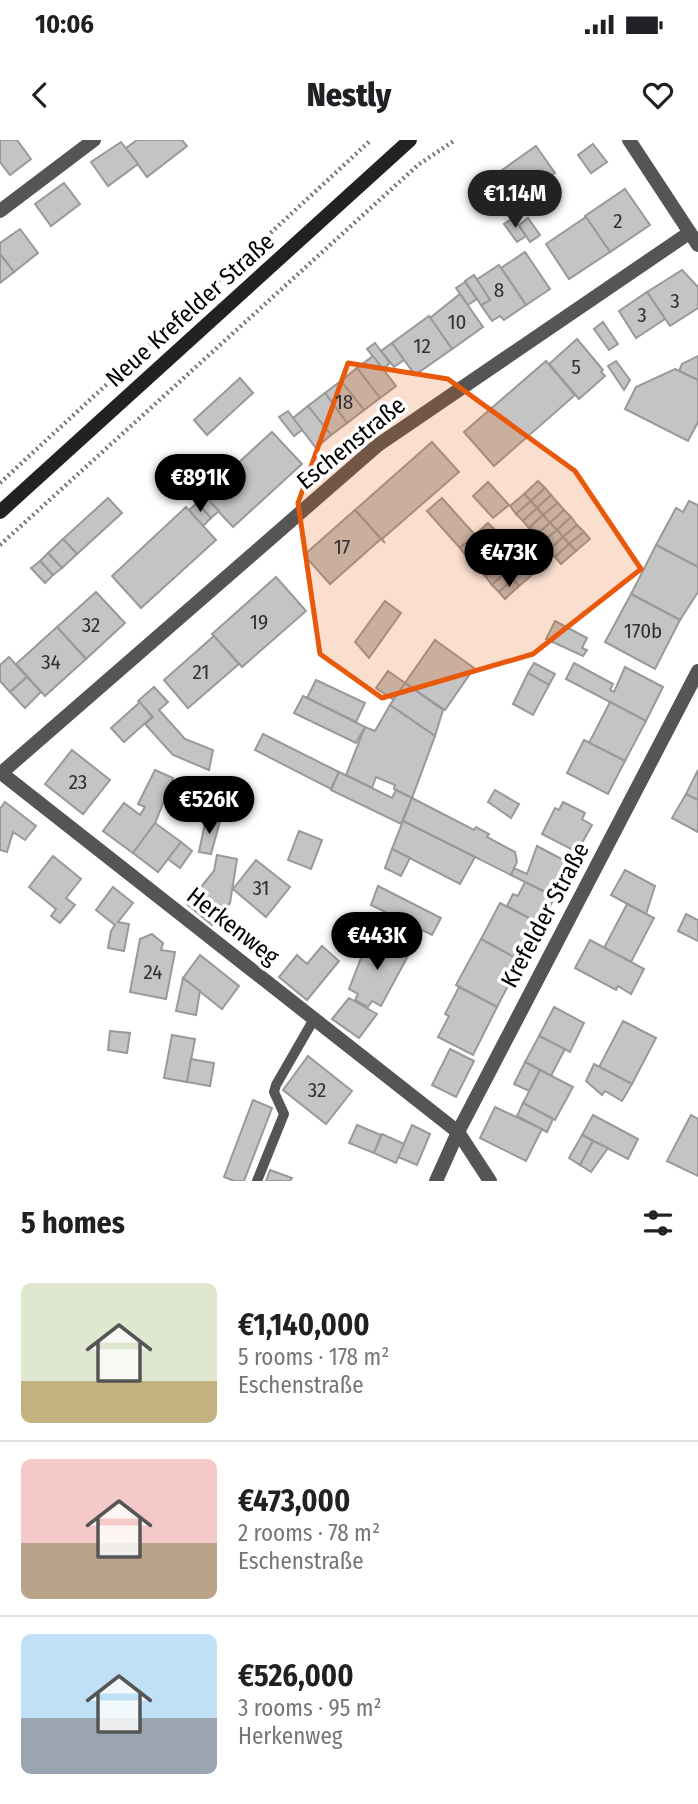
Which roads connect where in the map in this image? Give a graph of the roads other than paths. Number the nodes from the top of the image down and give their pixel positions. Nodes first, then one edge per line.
1 (94, 140) edge
2 (410, 140) edge
3 (629, 140) edge
4 (0, 211) edge
5 (695, 235) edge
6 (0, 512) edge
7 (698, 671) edge
8 (0, 773) edge
9 (314, 1018) junction
10 (458, 1132) junction
11 (257, 1181) edge
12 (436, 1181) edge
13 (490, 1181) edge

1 - 4 street
2 - 6 main road, Neue Krefelder Straße
3 - 5 street
5 - 8 street, Eschenstraße
7 - 10 street, Krefelder Straße
8 - 9 street, Herkenweg
9 - 10 street, Herkenweg
9 - 11 lane
10 - 12 street, Krefelder Straße
10 - 13 street, Herkenweg

